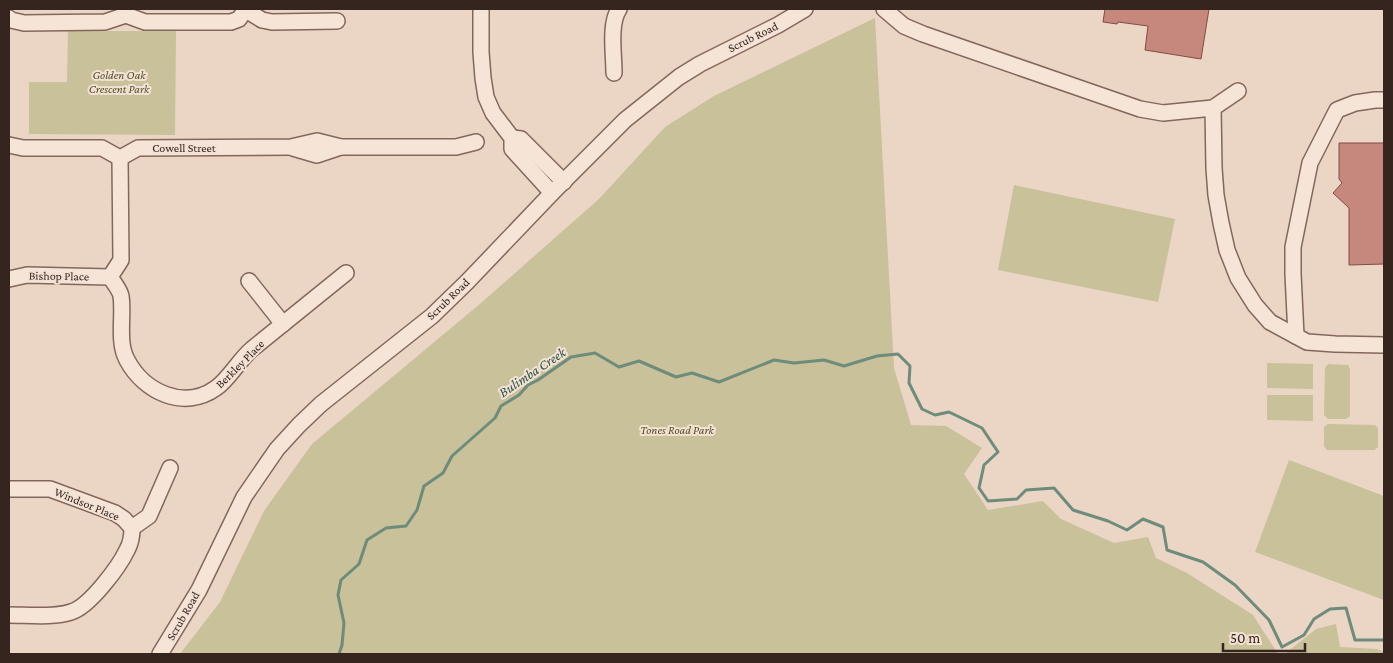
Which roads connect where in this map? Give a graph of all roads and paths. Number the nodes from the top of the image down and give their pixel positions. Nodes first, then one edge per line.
1 (246, 9) edge
2 (481, 9) edge
3 (619, 9) edge
4 (805, 9) edge
5 (884, 9) edge
6 (126, 12) edge
7 (9, 18) edge
8 (337, 22) dead end
9 (614, 73) dead end
10 (1238, 91) dead end
11 (1384, 100) edge
12 (1213, 108) junction
13 (512, 138) junction
14 (476, 142) dead end
15 (13, 148) edge
16 (120, 158) junction
17 (564, 182) junction
18 (552, 192) junction
19 (346, 273) dead end
20 (110, 277) junction
21 (9, 279) edge
22 (249, 281) dead end
23 (283, 324) junction
24 (1296, 336) junction
25 (1384, 345) edge
26 (170, 468) dead end
27 (9, 489) edge
28 (132, 528) junction
29 (9, 615) edge
30 (160, 654) edge

1 - 6 street
1 - 8 street
2 - 13 street
3 - 9 street
4 - 17 street, Scrub Road
5 - 12 street
6 - 7 street
10 - 12 street
11 - 24 street
12 - 24 street
13 - 17 street
13 - 18 street
14 - 16 street, Cowell Street
15 - 16 street
16 - 20 street
17 - 18 street, Scrub Road
18 - 30 street, Scrub Road
19 - 23 street, Berkley Place
20 - 21 street, Bishop Place
20 - 23 street, Berkley Place
22 - 23 street
24 - 25 street
26 - 28 street, Windsor Place
27 - 28 street, Windsor Place
28 - 29 street, Windsor Place

